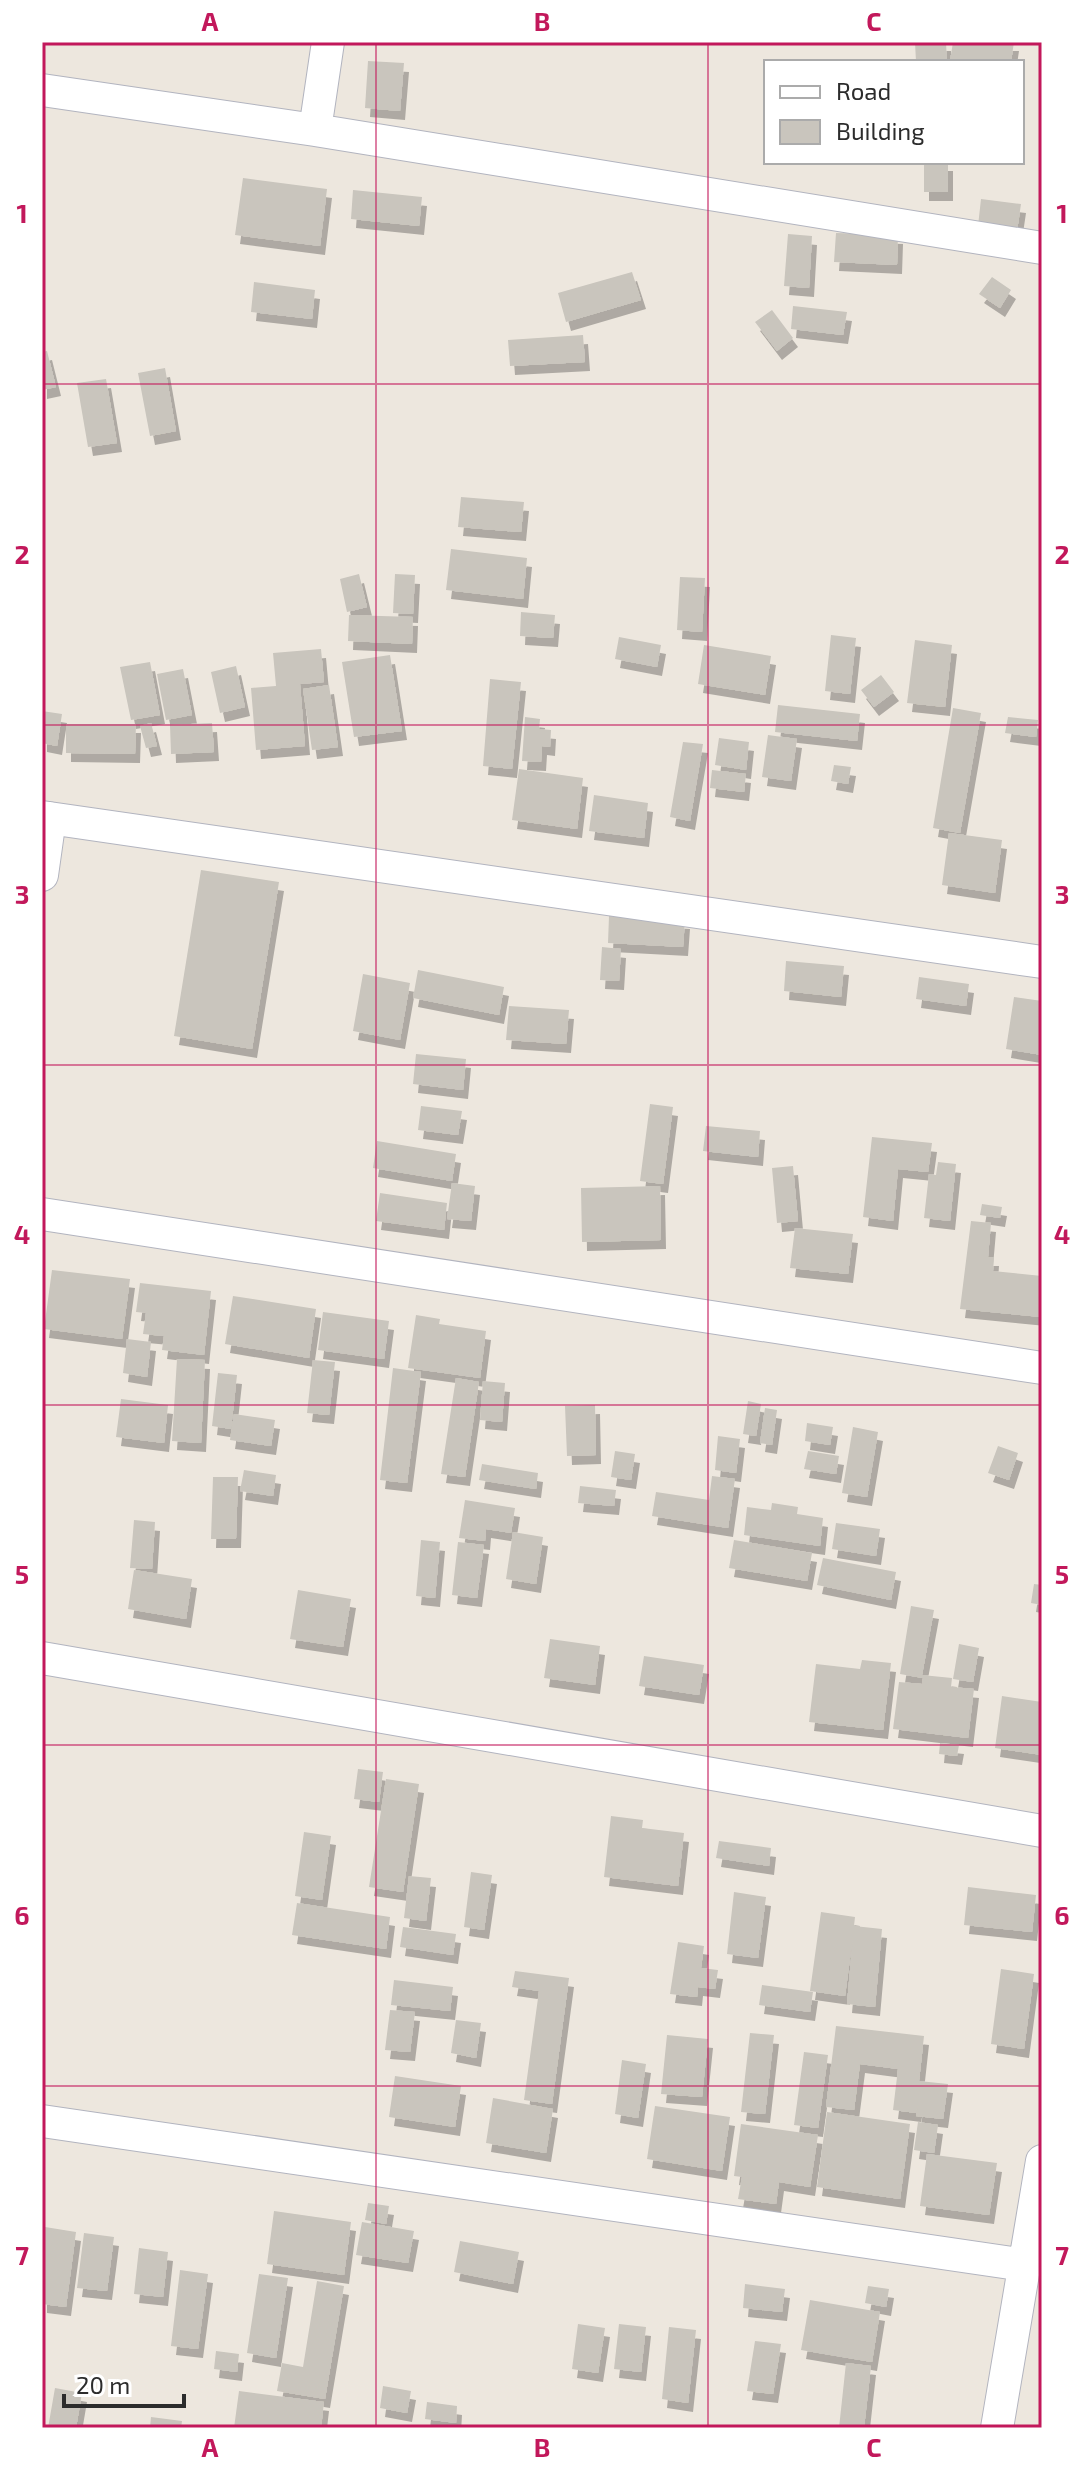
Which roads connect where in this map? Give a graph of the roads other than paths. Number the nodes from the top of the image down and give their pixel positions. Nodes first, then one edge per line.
1 (328, 42) edge
2 (42, 90) edge
3 (315, 130) junction
4 (1042, 248) edge
5 (46, 818) edge
6 (42, 875) edge
7 (1042, 962) edge
8 (42, 1214) edge
9 (1042, 1368) edge
10 (42, 1658) edge
11 (1042, 1831) edge
12 (42, 2121) edge
13 (1042, 2161) edge
14 (1025, 2265) junction
15 (997, 2428) edge

1 - 3 street
2 - 3 street
3 - 4 street
5 - 6 street
5 - 7 street
8 - 9 street
10 - 11 street
12 - 14 street
13 - 14 street
14 - 15 street

